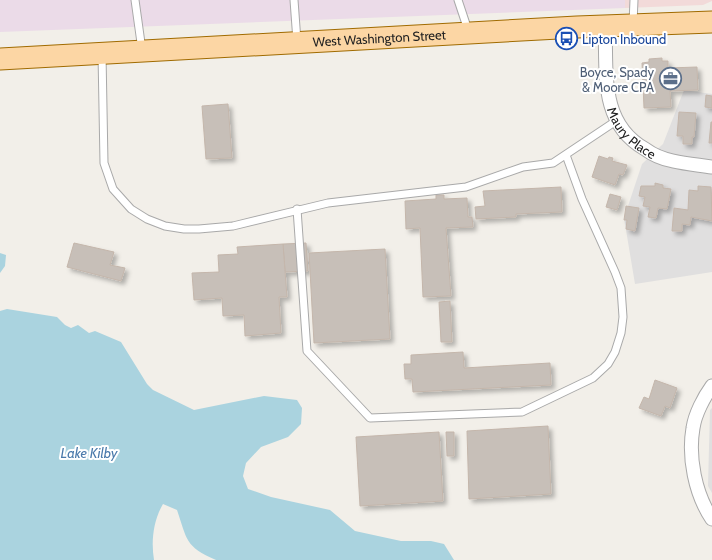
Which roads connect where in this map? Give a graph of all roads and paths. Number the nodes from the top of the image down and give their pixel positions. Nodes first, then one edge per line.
1 (135, 0) edge
2 (294, 0) edge
3 (458, 0) edge
4 (634, 0) edge
5 (712, 22) edge
6 (633, 25) junction
7 (605, 26) junction
8 (469, 32) junction
9 (297, 41) junction
10 (142, 50) junction
11 (102, 52) junction
12 (0, 59) edge
13 (616, 121) junction
14 (566, 155) junction
15 (712, 167) edge
16 (297, 209) junction
17 (712, 386) edge
18 (712, 519) edge

1 - 10 lane
2 - 9 lane
3 - 8 lane
4 - 6 lane
5 - 6 main road, West Washington Street
6 - 7 main road, West Washington Street
7 - 8 main road, West Washington Street
7 - 13 street, Maury Place
8 - 9 main road, West Washington Street
9 - 10 main road, West Washington Street
10 - 11 main road, West Washington Street
11 - 12 main road, West Washington Street
11 - 16 lane
13 - 14 lane
13 - 15 street, Maury Place
14 - 16 lane
14 - 16 lane
17 - 18 street

